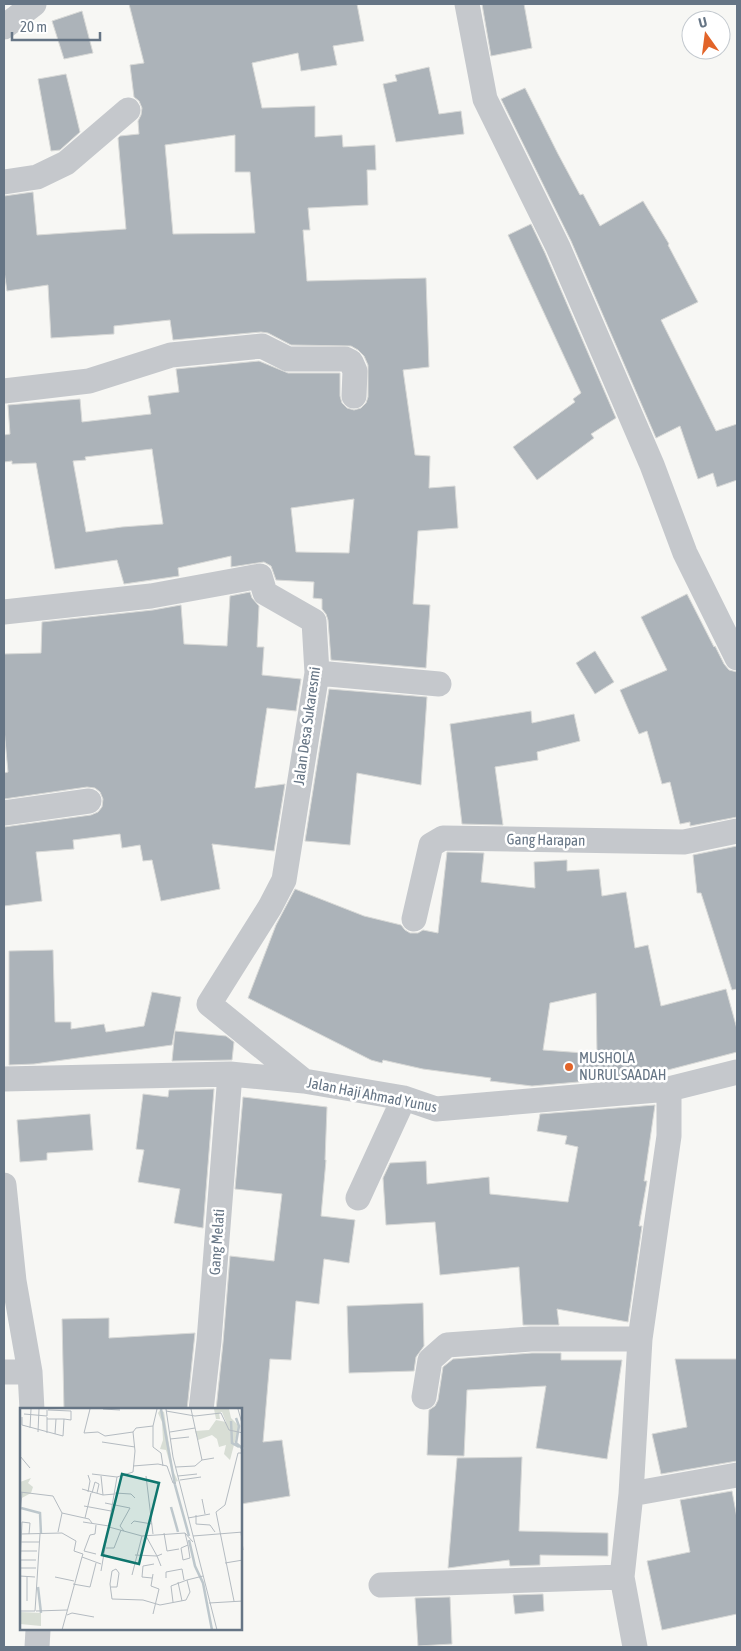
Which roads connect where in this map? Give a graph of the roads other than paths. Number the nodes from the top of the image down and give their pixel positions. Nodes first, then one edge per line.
1 (34, 4) edge
2 (467, 4) edge
3 (4, 27) edge
4 (128, 110) dead end
5 (4, 182) edge
6 (4, 392) edge
7 (354, 396) dead end
8 (4, 612) edge
9 (737, 658) edge
10 (317, 672) junction
11 (439, 684) dead end
12 (89, 801) dead end
13 (4, 813) edge
14 (737, 831) edge
15 (414, 919) dead end
16 (230, 1074) junction
17 (736, 1074) edge
18 (4, 1079) edge
19 (304, 1081) junction
20 (669, 1089) junction
21 (404, 1098) junction
22 (4, 1185) edge
23 (358, 1198) dead end
24 (640, 1339) junction
25 (4, 1372) edge
26 (30, 1372) junction
27 (424, 1396) dead end
28 (32, 1408) edge
29 (201, 1408) edge
30 (737, 1475) edge
31 (631, 1494) junction
32 (622, 1577) junction
33 (381, 1585) dead end
34 (38, 1631) edge
35 (37, 1647) edge
36 (635, 1647) edge

1 - 3 street
2 - 9 street
4 - 5 street
6 - 7 street
8 - 10 street, Jalan Desa Sukaresmi
10 - 11 street
10 - 19 street, Jalan Desa Sukaresmi
12 - 13 street
14 - 15 street, Gang Harapan
16 - 18 street, Jalan Haji Ahmad Yunus
16 - 19 street, Jalan Haji Ahmad Yunus
16 - 29 street, Gang Melati
17 - 20 street, Jalan Haji Ahmad Yunus
19 - 21 street, Jalan Haji Ahmad Yunus
20 - 21 street, Jalan Haji Ahmad Yunus
20 - 24 street
21 - 23 street
22 - 26 street
24 - 27 street
24 - 31 street
25 - 26 street
26 - 28 street
30 - 31 street
31 - 32 street
32 - 33 street
32 - 36 street
34 - 35 street

